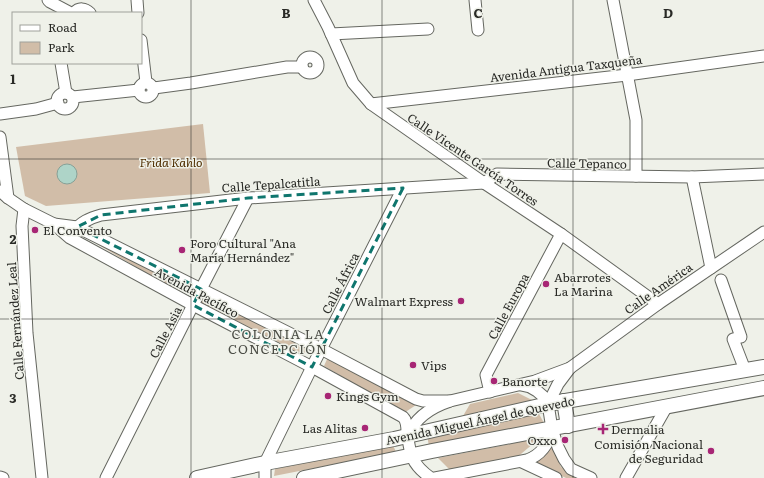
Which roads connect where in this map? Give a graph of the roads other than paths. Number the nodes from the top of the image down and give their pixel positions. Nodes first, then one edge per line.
1 (48, 0) edge
2 (137, 0) edge
3 (314, 0) edge
4 (475, 0) edge
5 (613, 0) edge
6 (70, 12) edge
7 (74, 12) edge
8 (89, 12) edge
9 (138, 12) edge
10 (428, 29) dead end
11 (478, 30) dead end
12 (331, 34) junction
13 (142, 49) edge
14 (764, 56) edge
15 (61, 64) edge
16 (302, 67) dead end
17 (627, 75) junction
18 (146, 87) junction
19 (69, 95) junction
20 (371, 104) junction
21 (0, 114) edge
22 (0, 141) edge
23 (764, 174) edge
24 (636, 176) junction
25 (692, 178) junction
26 (484, 183) junction
27 (403, 188) junction
28 (3, 196) edge
29 (248, 198) junction
30 (24, 209) junction
31 (54, 224) junction
32 (77, 227) junction
33 (764, 232) edge
34 (561, 234) junction
35 (70, 238) junction
36 (710, 268) junction
37 (720, 280) dead end
38 (201, 289) junction
39 (658, 304) junction
40 (193, 305) junction
41 (321, 349) junction
42 (312, 367) junction
43 (764, 367) edge
44 (570, 368) junction
45 (746, 370) junction
46 (519, 385) junction
47 (764, 388) edge
48 (490, 392) junction
49 (450, 401) junction
50 (564, 401) junction
51 (548, 404) junction
52 (667, 406) junction
53 (568, 426) junction
54 (552, 429) junction
55 (408, 436) junction
56 (411, 455) junction
57 (522, 462) junction
58 (265, 464) junction
59 (0, 477) edge
60 (3, 478) edge
61 (42, 478) edge
62 (106, 478) edge
63 (197, 478) edge
64 (265, 478) edge
65 (304, 478) edge
66 (431, 478) edge
67 (435, 478) edge
68 (556, 478) edge
69 (591, 478) edge
70 (626, 478) edge

1 - 6 street
2 - 9 street
3 - 12 street, Calle Vicente García Torres
4 - 11 street
5 - 17 street
7 - 8 street
10 - 12 street
12 - 20 street, Calle Vicente García Torres
13 - 18 street
14 - 17 street, Avenida Antigua Taxqueña
15 - 19 street
16 - 18 street
17 - 20 street, Avenida Antigua Taxqueña
17 - 24 street
18 - 19 street
19 - 21 street
20 - 26 street, Calle Vicente García Torres
22 - 28 street
23 - 25 street, Calle Tepanco
24 - 25 street, Calle Tepanco
24 - 26 street, Calle Tepanco
25 - 36 street
26 - 27 street, Calle Tepalcatitla
26 - 34 street, Calle Vicente García Torres
27 - 29 street, Calle Tepalcatitla
27 - 41 street, Calle África
28 - 30 street, Avenida Pacífico
29 - 32 street, Calle Tepalcatitla
29 - 38 street, Calle Asia
30 - 31 street, Avenida Pacífico
30 - 61 street, Calle Fernández Leal
31 - 32 street, Avenida Pacífico
31 - 35 street, Avenida Pacífico
32 - 35 street, Calle Tepalcatitla
32 - 38 street, Avenida Pacífico
33 - 36 street, Calle América
34 - 39 street, Calle Vicente García Torres
34 - 48 street, Calle Europa
35 - 40 street, Avenida Pacífico
36 - 39 street, Calle América
37 - 45 street
38 - 40 street, Calle Asia
38 - 41 street, Avenida Pacífico
39 - 44 street, Calle América
40 - 42 street, Avenida Pacífico
40 - 62 street, Calle Asia
41 - 42 street, Calle África
41 - 49 street, Avenida Pacífico
42 - 55 street, Avenida Pacífico
42 - 58 street, Calle África
43 - 45 main road, Avenida Miguel Ángel de Quevedo
44 - 46 street, Calle América
44 - 51 street, Calle América
45 - 50 main road, Avenida Miguel Ángel de Quevedo
46 - 48 street, Calle América
46 - 51 street
47 - 52 main road, Avenida Miguel Ángel de Quevedo
48 - 49 street, Calle América
49 - 55 street, Calle América
50 - 51 main road, Avenida Miguel Ángel de Quevedo
50 - 53 main road
51 - 54 street
51 - 55 main road, Avenida Miguel Ángel de Quevedo
52 - 53 main road, Avenida Miguel Ángel de Quevedo
52 - 70 street
53 - 54 main road, Avenida Miguel Ángel de Quevedo
54 - 56 main road, Avenida Miguel Ángel de Quevedo
54 - 57 street, Avenida Miguel Ángel de Quevedo
54 - 69 street
55 - 56 street, Avenida Pacífico
55 - 58 main road, Avenida Miguel Ángel de Quevedo
56 - 65 main road, Avenida Miguel Ángel de Quevedo
56 - 66 street, Avenida Miguel Ángel de Quevedo
57 - 67 street, Avenida Miguel Ángel de Quevedo
57 - 68 street
58 - 63 main road, Avenida Miguel Ángel de Quevedo
58 - 64 street, Calle África
59 - 60 street

